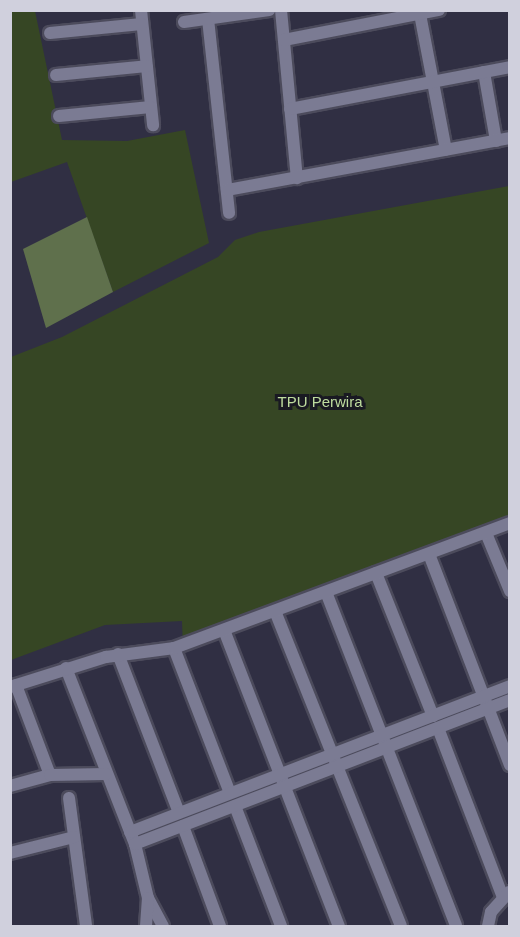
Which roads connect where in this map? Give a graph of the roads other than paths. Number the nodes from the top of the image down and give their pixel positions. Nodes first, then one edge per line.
1 (141, 10) edge
2 (269, 10) edge
3 (281, 10) edge
4 (439, 10) edge
5 (235, 13) edge
6 (420, 14) junction
7 (201, 17) edge
8 (184, 22) dead end
9 (142, 24) junction
10 (50, 33) dead end
11 (284, 40) junction
12 (147, 66) junction
13 (510, 67) edge
14 (484, 72) junction
15 (56, 75) dead end
16 (434, 82) junction
17 (151, 107) junction
18 (290, 109) junction
19 (59, 116) dead end
20 (153, 125) dead end
21 (510, 138) edge
22 (496, 141) junction
23 (446, 150) junction
24 (297, 178) junction
25 (227, 190) junction
26 (229, 213) dead end
27 (510, 523) edge
28 (486, 533) junction
29 (429, 554) junction
30 (506, 572) edge
31 (376, 573) junction
32 (510, 591) edge
33 (326, 592) junction
34 (275, 611) junction
35 (224, 630) junction
36 (174, 648) junction
37 (118, 654) junction
38 (66, 668) junction
39 (13, 686) edge
40 (510, 686) edge
41 (483, 696) junction
42 (510, 700) edge
43 (488, 708) junction
44 (435, 722) junction
45 (381, 735) junction
46 (386, 748) junction
47 (333, 754) junction
48 (510, 765) edge
49 (338, 766) junction
50 (106, 774) junction
51 (280, 774) junction
52 (50, 775) junction
53 (10, 786) edge
54 (285, 787) junction
55 (230, 793) junction
56 (69, 798) dead end
57 (235, 806) junction
58 (179, 813) junction
59 (183, 826) junction
60 (130, 832) junction
61 (74, 837) junction
62 (135, 844) junction
63 (10, 853) edge
64 (506, 894) edge
65 (148, 898) junction
66 (86, 927) edge
67 (146, 927) edge
68 (163, 927) edge
69 (220, 927) edge
70 (281, 927) edge
71 (339, 927) edge
72 (401, 927) edge
73 (456, 927) edge
74 (488, 927) edge

1 - 9 street
2 - 5 street
3 - 11 street
4 - 6 street
5 - 7 street
6 - 11 street
6 - 16 street
7 - 8 street
7 - 25 street
9 - 10 street
9 - 12 street
11 - 18 street
12 - 15 street
12 - 17 street
13 - 14 street
14 - 16 street
14 - 22 street
16 - 18 street
16 - 23 street
17 - 19 street
17 - 20 street
18 - 24 street
21 - 22 street
22 - 23 street
23 - 24 street
24 - 25 street
25 - 26 street
27 - 28 street
28 - 29 street
28 - 30 street
29 - 31 street
29 - 41 street
30 - 32 street
31 - 33 street
31 - 44 street
33 - 34 street
33 - 45 street
34 - 35 street
34 - 47 street
35 - 36 street
35 - 51 street
36 - 37 street
36 - 55 street
37 - 38 street
37 - 58 street
38 - 39 street
38 - 50 street
39 - 52 street
40 - 41 street
41 - 43 street
41 - 44 street
42 - 43 street
43 - 44 street
43 - 48 street
44 - 45 street
44 - 46 street
44 - 64 street
45 - 46 street
45 - 47 street
46 - 49 street
46 - 73 street
47 - 49 street
47 - 51 street
49 - 54 street
49 - 72 street
50 - 52 street
50 - 60 street
51 - 54 street
51 - 55 street
52 - 53 street
54 - 57 street
54 - 71 street
55 - 58 street
56 - 61 street
57 - 59 street
57 - 70 street
58 - 60 street
59 - 62 street
59 - 69 street
60 - 62 street
61 - 63 street
61 - 66 street
62 - 65 street
64 - 74 street
65 - 67 street
65 - 68 street

